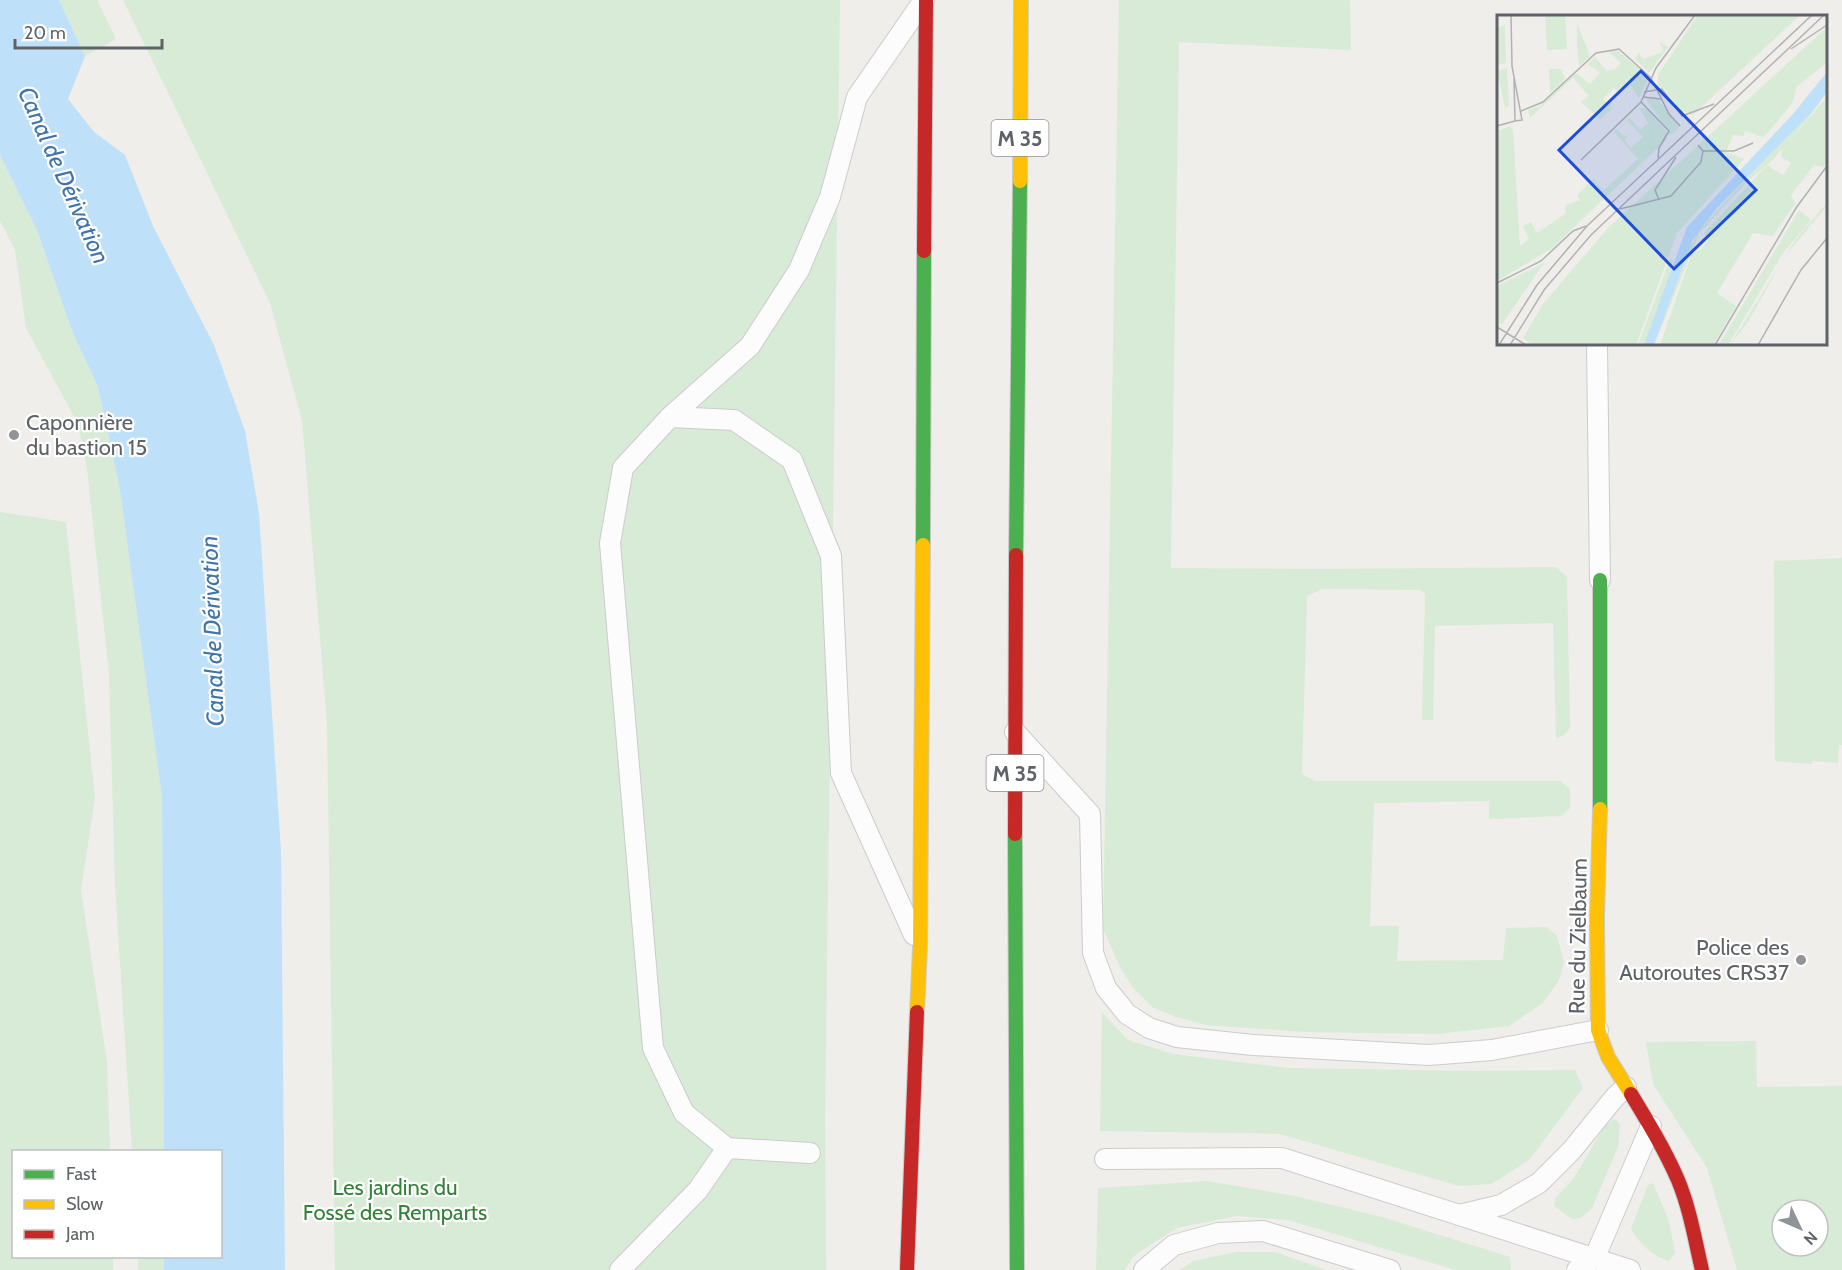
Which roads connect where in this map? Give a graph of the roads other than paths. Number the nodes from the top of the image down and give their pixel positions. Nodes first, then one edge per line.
1 (925, 0) edge
2 (1021, 0) edge
3 (1597, 345) edge
4 (670, 417) junction
5 (1600, 579) joint
6 (1015, 732) junction
7 (920, 948) junction
8 (1598, 1030) junction
9 (1626, 1087) junction
10 (1651, 1126) junction
11 (727, 1148) junction
12 (810, 1153) dead end
13 (1105, 1159) dead end
14 (1459, 1215) junction
15 (1594, 1259) junction
16 (620, 1270) edge
17 (907, 1270) edge
18 (1017, 1270) edge
19 (1144, 1270) edge
20 (1390, 1270) edge
21 (1577, 1270) edge
22 (1630, 1270) edge
23 (1702, 1270) edge

1 - 4 lane
1 - 7 main road
2 - 6 main road, M 35
3 - 5 lane
4 - 7 lane
4 - 11 lane
5 - 8 main road, Rue du Zielbaum
6 - 8 lane
6 - 18 main road, M 35
7 - 17 main road
8 - 9 main road, Rue du Zielbaum
9 - 10 main road, Rue du Zielbaum
9 - 14 lane
10 - 15 lane
10 - 23 main road, Rue du Zielbaum
11 - 12 lane
11 - 16 lane
13 - 14 lane
14 - 15 lane
15 - 21 lane
15 - 22 lane
19 - 20 lane

